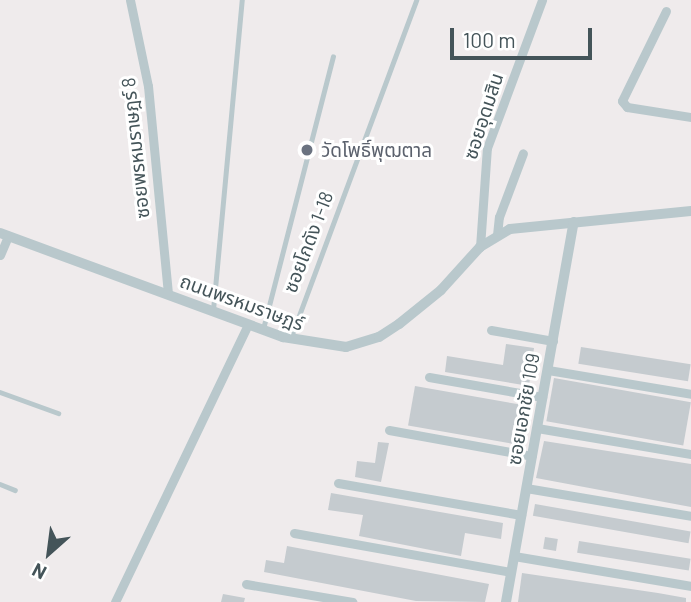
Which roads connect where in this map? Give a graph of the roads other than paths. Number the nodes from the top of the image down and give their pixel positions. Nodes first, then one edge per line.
1 (130, 0) edge
2 (242, 0) edge
3 (416, 0) edge
4 (542, 0) edge
5 (666, 11) dead end
6 (334, 57) dead end
7 (691, 117) edge
8 (523, 153) dead end
9 (691, 211) edge
10 (574, 222) junction
11 (4, 234) edge
12 (497, 234) junction
13 (480, 247) junction
14 (0, 255) edge
15 (167, 294) junction
16 (212, 311) junction
17 (248, 325) junction
18 (263, 330) junction
19 (491, 330) dead end
20 (290, 339) junction
21 (553, 341) junction
22 (548, 370) junction
23 (429, 377) dead end
24 (0, 392) edge
25 (691, 394) edge
26 (542, 397) junction
27 (58, 413) dead end
28 (537, 428) junction
29 (389, 430) dead end
30 (691, 454) edge
31 (531, 456) junction
32 (338, 483) dead end
33 (0, 484) edge
34 (526, 488) junction
35 (15, 490) dead end
36 (521, 515) junction
37 (691, 516) edge
38 (294, 533) dead end
39 (514, 555) junction
40 (510, 572) junction
41 (246, 584) dead end
42 (691, 586) edge
43 (115, 602) edge
44 (352, 602) edge
45 (506, 602) edge

1 - 15 street, ซอยพรหมราษฎร์ 8
2 - 16 lane
3 - 20 lane, ซอยโกดัง 1-18
4 - 13 street, ซอยอุดมสิน
5 - 7 street
6 - 18 lane
8 - 12 street
9 - 10 street, ถนนพรหมราษฎร์
10 - 12 street, ถนนพรหมราษฎร์
10 - 21 street, ซอยเอกชัย 109
11 - 14 street
11 - 15 street, ถนนพรหมราษฎร์
12 - 13 street, ถนนพรหมราษฎร์
13 - 20 street, ถนนพรหมราษฎร์
15 - 16 street, ถนนพรหมราษฎร์
16 - 17 street, ถนนพรหมราษฎร์
17 - 18 street, ถนนพรหมราษฎร์
17 - 43 street
18 - 20 street, ถนนพรหมราษฎร์
19 - 21 street
21 - 22 street, ซอยเอกชัย 109
22 - 25 street
22 - 26 street, ซอยเอกชัย 109
23 - 26 street
24 - 27 lane
26 - 28 street, ซอยเอกชัย 109
28 - 30 street
28 - 31 street, ซอยเอกชัย 109
29 - 31 street
31 - 34 street, ซอยเอกชัย 109
32 - 36 street
33 - 35 lane
34 - 36 street, ซอยเอกชัย 109
34 - 37 street
36 - 39 street, ซอยเอกชัย 109
38 - 40 street
39 - 40 street, ซอยเอกชัย 109
39 - 42 street
40 - 45 street, ซอยเอกชัย 109
41 - 44 street

